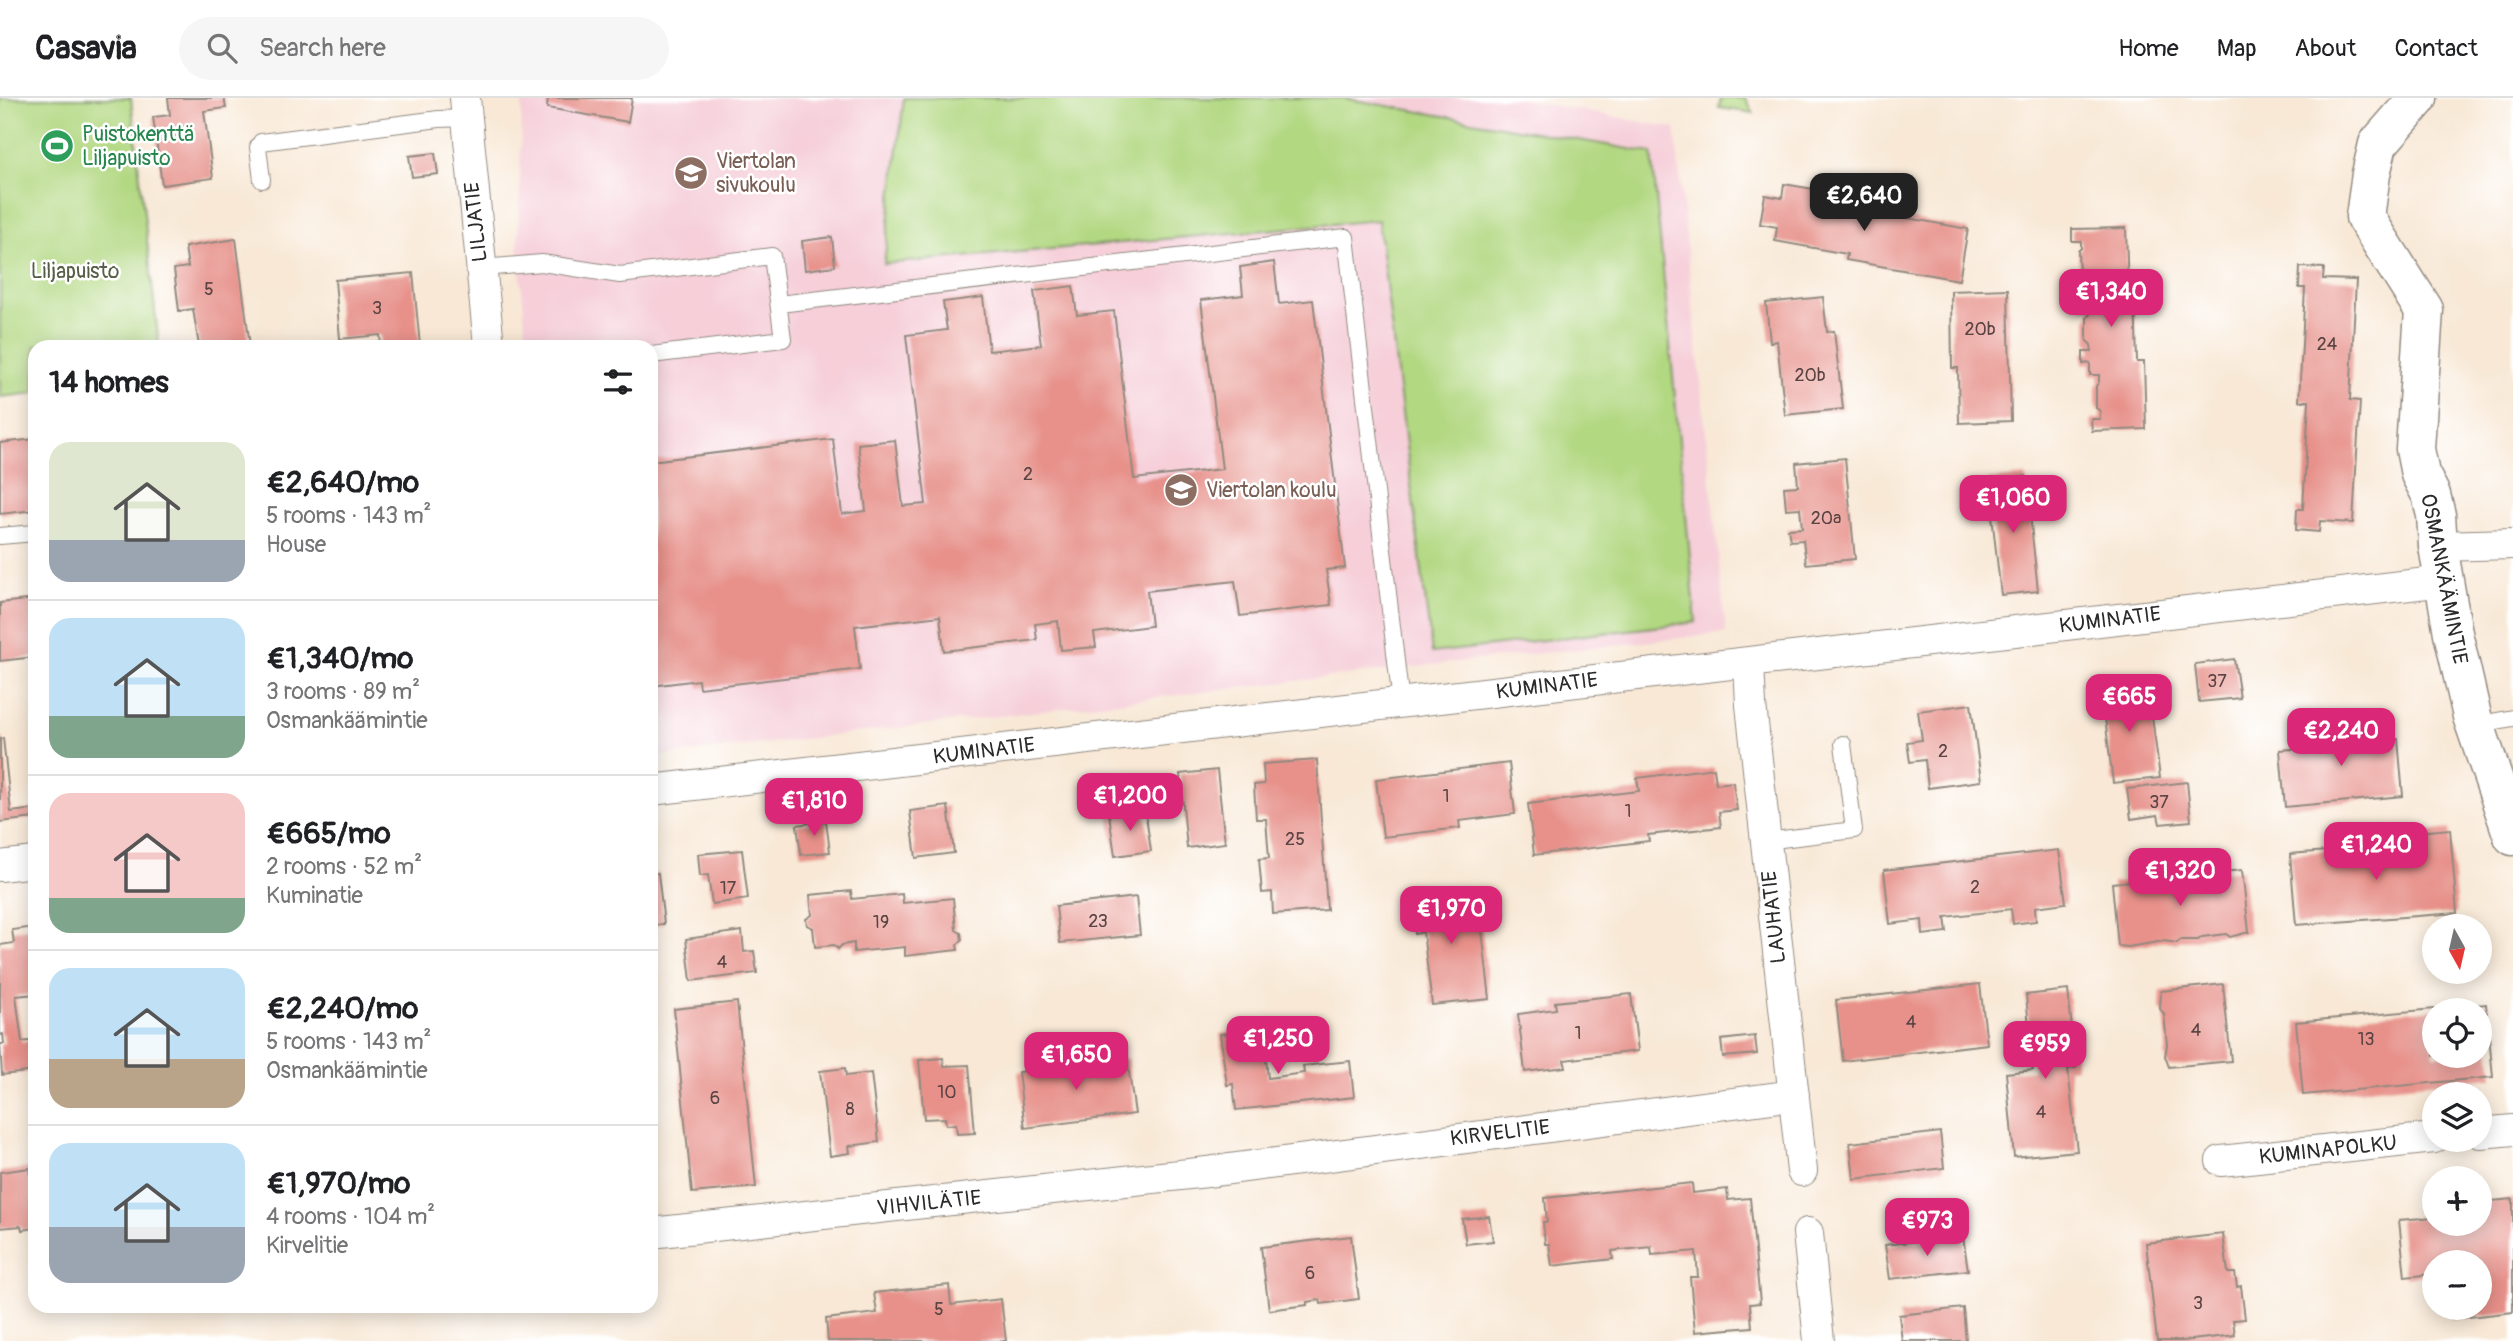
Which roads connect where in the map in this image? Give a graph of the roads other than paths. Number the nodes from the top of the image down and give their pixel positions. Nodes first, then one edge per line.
1 (2418, 98) edge
2 (466, 108) edge
3 (262, 180) dead end
4 (481, 268) junction
5 (779, 304) junction
6 (488, 340) edge
7 (658, 354) edge
8 (28, 534) edge
9 (0, 537) edge
10 (2513, 544) edge
11 (2441, 564) junction
12 (1749, 663) junction
13 (1401, 703) junction
14 (2513, 718) edge
15 (2475, 725) junction
16 (1843, 744) dead end
17 (658, 789) edge
18 (2513, 836) edge
19 (1766, 841) junction
20 (28, 863) edge
21 (0, 866) edge
22 (1794, 1095) junction
23 (2513, 1130) edge
24 (2492, 1132) edge
25 (2422, 1139) edge
26 (2221, 1161) dead end
27 (1802, 1171) dead end
28 (1207, 1172) joint
29 (658, 1232) edge
30 (1808, 1233) dead end
31 (1819, 1341) edge

1 - 11 street, OSMANKÄÄMINTIE
2 - 3 lane
2 - 4 street, LILJATIE
4 - 5 lane
4 - 6 street, LILJATIE
5 - 7 lane
5 - 13 lane
8 - 9 lane
10 - 11 street, KUMINATIE
11 - 12 street, KUMINATIE
11 - 15 street, OSMANKÄÄMINTIE
12 - 13 street, KUMINATIE
12 - 19 street, LAUHATIE
13 - 17 street, KUMINATIE
14 - 15 lane
15 - 18 street, OSMANKÄÄMINTIE
16 - 19 lane
19 - 22 street, LAUHATIE
20 - 21 street
22 - 27 street, LAUHATIE
22 - 28 street, KIRVELITIE
23 - 24 street
25 - 26 street, KUMINAPOLKU
28 - 29 street, VIHVILÄTIE
30 - 31 street

